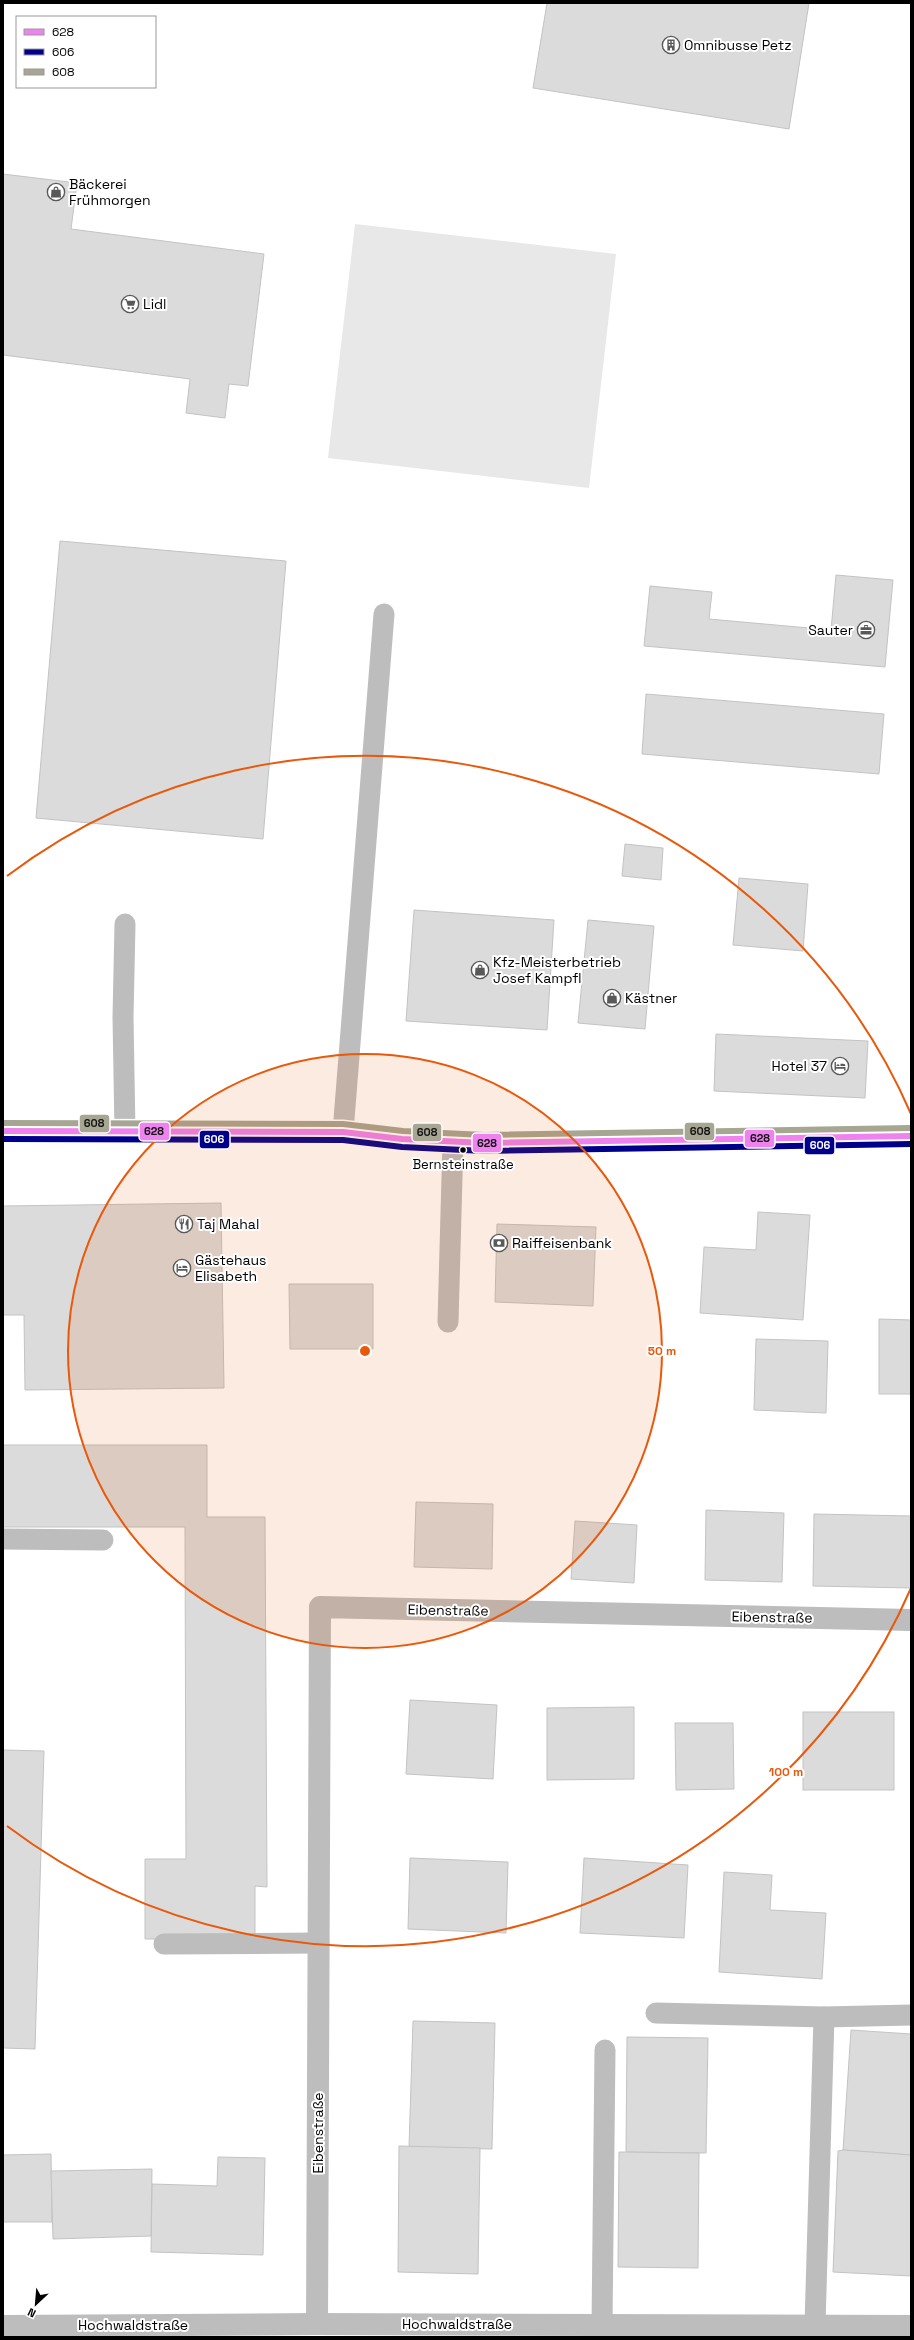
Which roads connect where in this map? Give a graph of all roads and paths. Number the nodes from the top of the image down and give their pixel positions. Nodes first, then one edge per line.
1 (384, 614) dead end
2 (125, 924) dead end
3 (3, 1131) edge
4 (125, 1132) junction
5 (343, 1132) junction
6 (911, 1136) edge
7 (453, 1141) junction
8 (448, 1322) dead end
9 (3, 1539) edge
10 (103, 1540) dead end
11 (911, 1620) edge
12 (319, 1943) junction
13 (164, 1944) dead end
14 (656, 2013) dead end
15 (911, 2015) edge
16 (824, 2017) junction
17 (605, 2050) dead end
18 (602, 2325) junction
19 (3, 2326) edge
20 (815, 2326) junction
21 (911, 2326) edge
22 (317, 2330) edge
23 (681, 2331) edge

1 - 5 lane
2 - 4 lane
3 - 4 street
4 - 5 street
5 - 7 street
6 - 7 street
7 - 8 lane
9 - 10 lane
11 - 12 street, Eibenstraße
12 - 13 lane
12 - 22 street, Eibenstraße
14 - 16 lane
15 - 16 lane
16 - 20 lane
17 - 18 lane
18 - 22 street, Hochwaldstraße
18 - 23 street, Hochwaldstraße
19 - 22 street, Hochwaldstraße
20 - 21 street, Hochwaldstraße
20 - 23 street, Hochwaldstraße

